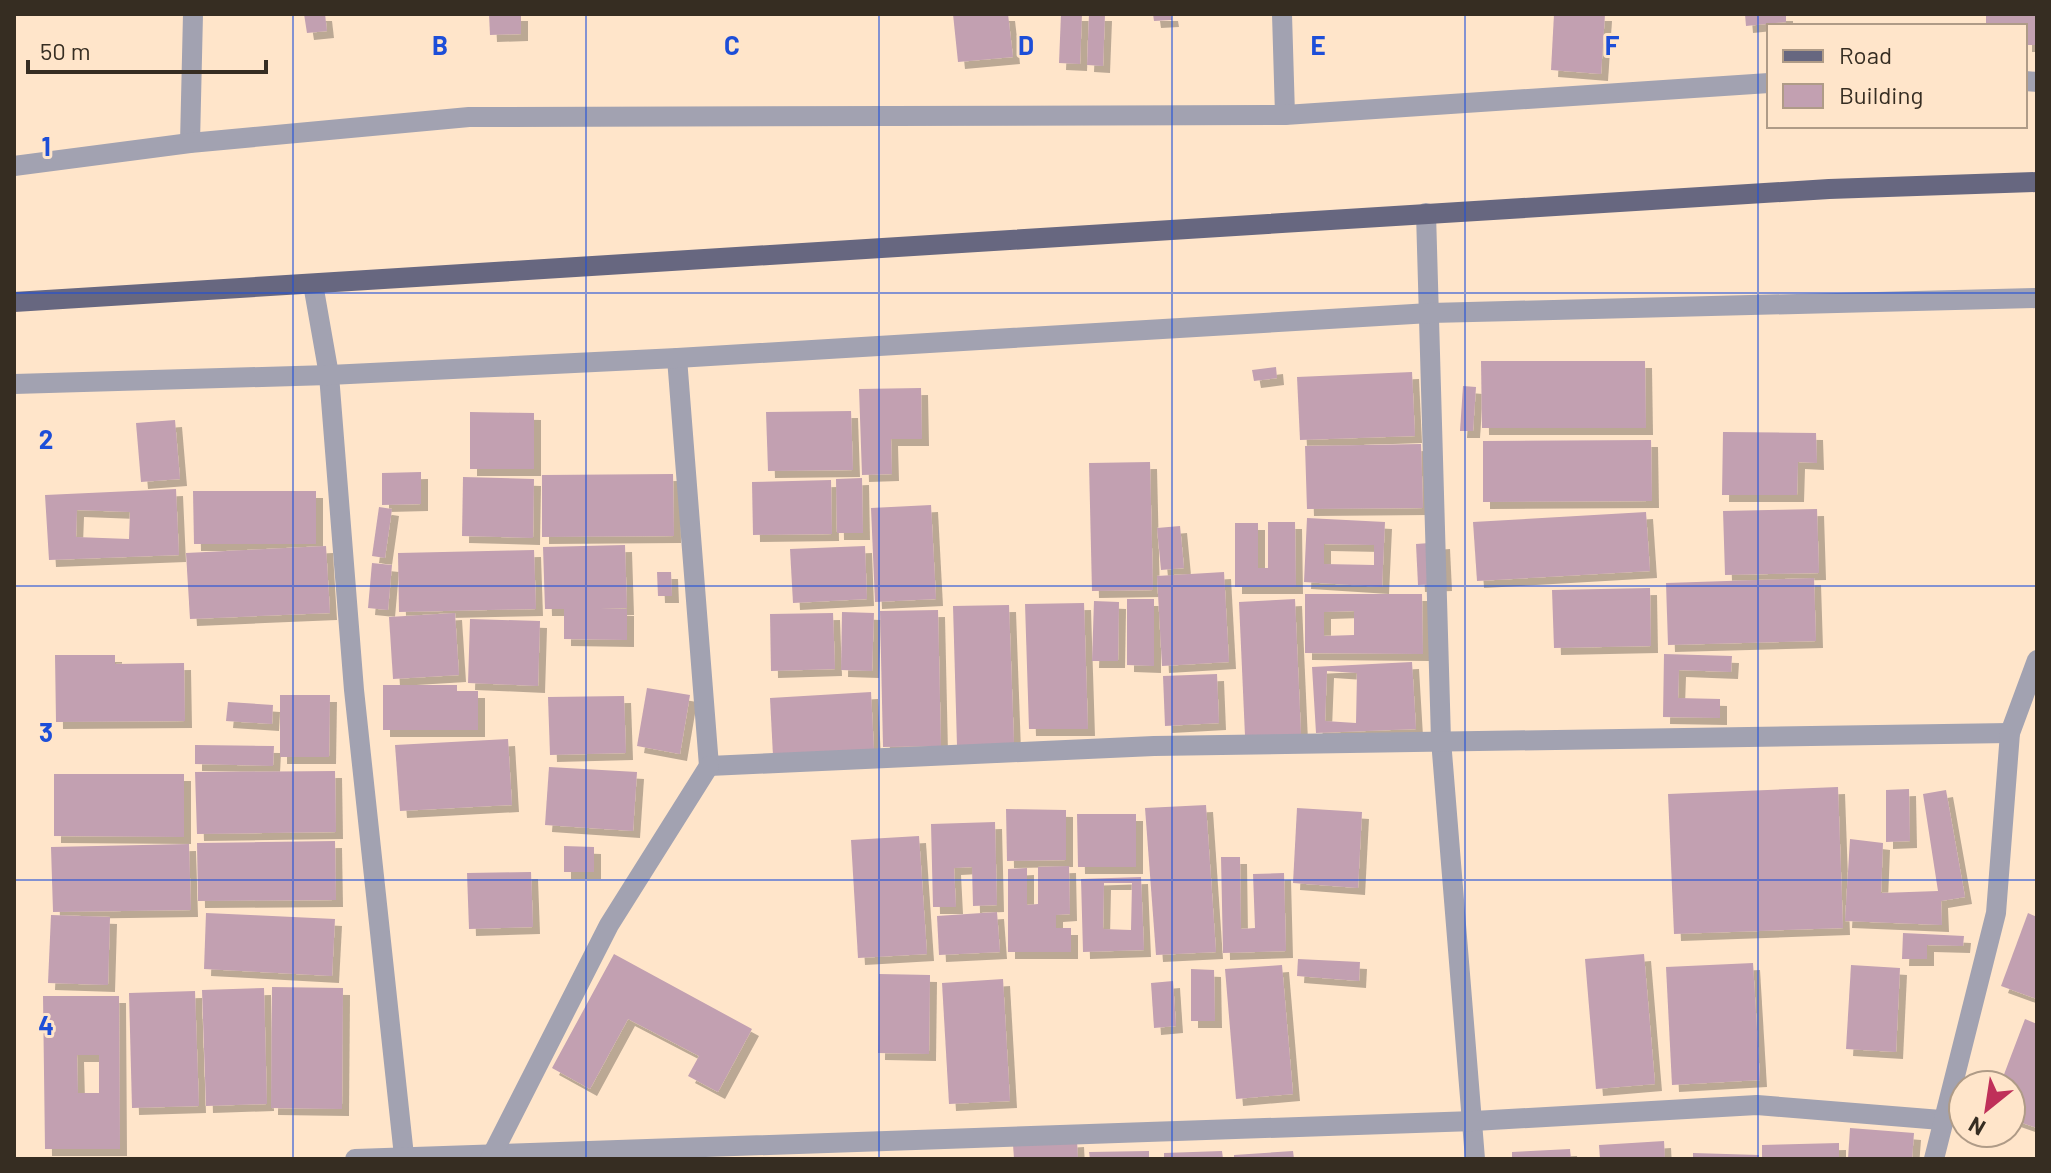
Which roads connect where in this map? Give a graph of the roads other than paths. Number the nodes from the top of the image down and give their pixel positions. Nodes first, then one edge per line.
1 (193, 14) edge
2 (1282, 14) edge
3 (1767, 83) edge
4 (1285, 115) junction
5 (190, 143) junction
6 (14, 166) edge
7 (2037, 182) edge
8 (1426, 213) junction
9 (313, 284) junction
10 (2037, 298) edge
11 (14, 302) edge
12 (1430, 313) junction
13 (677, 358) junction
14 (329, 375) junction
15 (14, 384) edge
16 (2037, 660) edge
17 (2010, 733) junction
18 (1441, 740) junction
19 (709, 766) junction
20 (1941, 1120) junction
21 (1474, 1121) junction
22 (404, 1156) junction
23 (490, 1156) edge
24 (355, 1159) edge
25 (1475, 1159) edge
26 (1934, 1159) edge

1 - 5 street
2 - 4 street
3 - 4 street
4 - 5 street
5 - 6 street
7 - 8 main road
8 - 9 main road
8 - 12 street
9 - 11 main road
9 - 14 street
10 - 12 street
12 - 13 street
12 - 18 street
13 - 14 street
13 - 19 street
14 - 15 street
14 - 22 street
16 - 17 street
17 - 18 street
17 - 20 street
18 - 19 street
18 - 21 street
19 - 23 street
20 - 21 street
20 - 26 street
21 - 23 street
21 - 25 street
22 - 23 street
22 - 24 street

